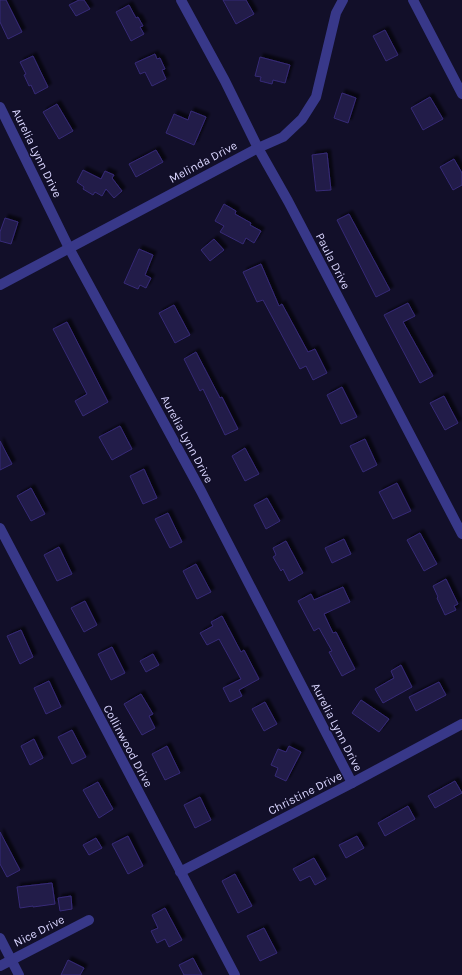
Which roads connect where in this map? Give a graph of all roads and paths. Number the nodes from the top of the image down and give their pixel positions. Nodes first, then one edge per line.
1 (181, 0) edge
2 (343, 0) edge
3 (413, 0) edge
4 (462, 94) edge
5 (0, 107) edge
6 (258, 148) junction
7 (69, 248) junction
8 (0, 285) edge
9 (0, 528) edge
10 (462, 534) edge
11 (462, 724) edge
12 (352, 783) junction
13 (180, 872) junction
14 (89, 920) dead end
15 (0, 938) edge
16 (11, 960) junction
17 (0, 966) edge
18 (19, 975) edge
19 (235, 975) edge

1 - 6 street, Paula Drive
2 - 6 street, Melinda Drive
3 - 4 street
5 - 7 street, Aurelia Lynn Drive
6 - 7 street, Melinda Drive
6 - 10 street, Paula Drive
7 - 8 street, Melinda Drive
7 - 12 street, Aurelia Lynn Drive
9 - 13 street, Collinwood Drive
11 - 12 street, Christine Drive
12 - 13 street, Christine Drive
13 - 19 street, Collinwood Drive
14 - 16 street, Nice Drive
15 - 16 street
16 - 17 street, Nice Drive
16 - 18 street

